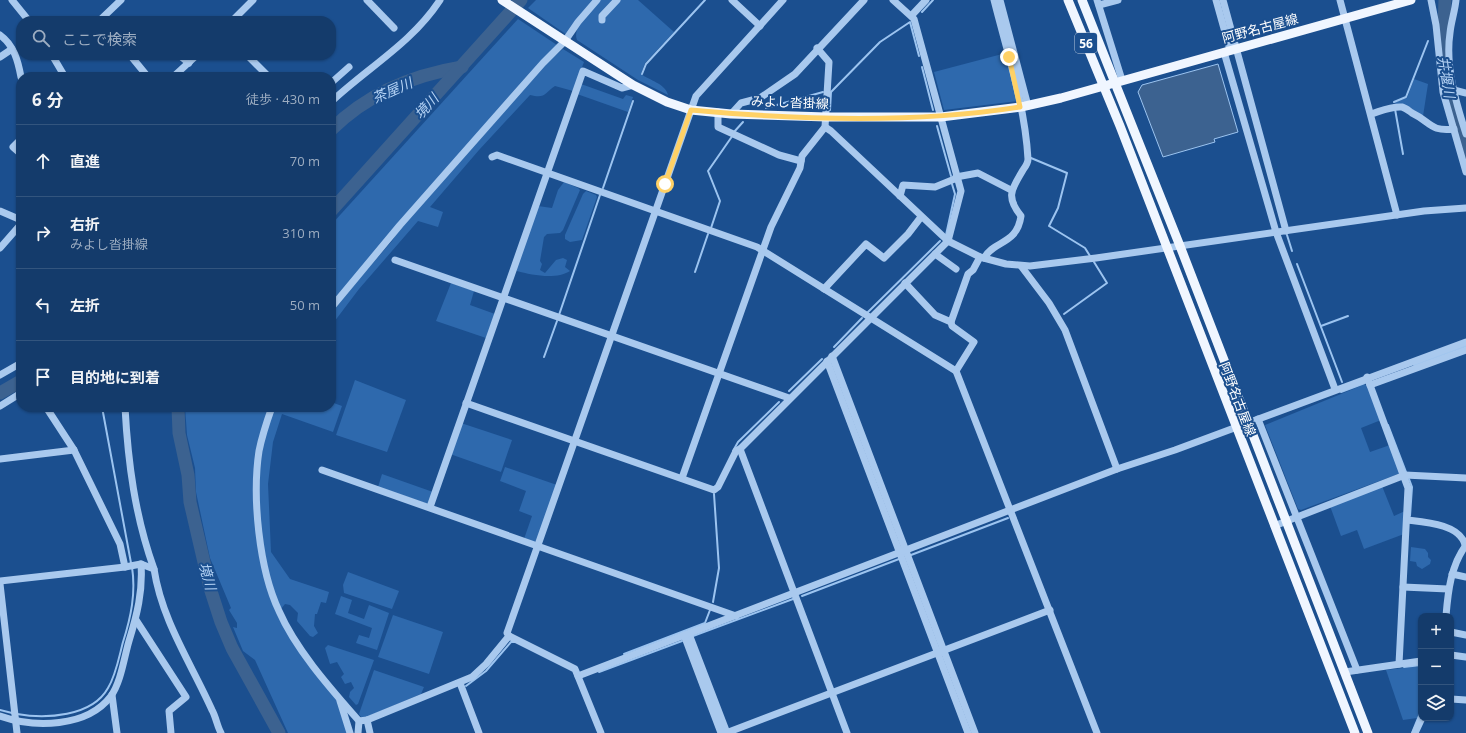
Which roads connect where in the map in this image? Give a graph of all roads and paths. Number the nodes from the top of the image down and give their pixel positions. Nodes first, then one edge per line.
1 (12, 0) edge
2 (121, 0) edge
3 (253, 0) edge
4 (367, 0) edge
5 (440, 0) edge
6 (502, 0) edge
7 (597, 0) edge
8 (617, 0) edge
9 (732, 0) edge
10 (783, 0) edge
11 (864, 0) edge
12 (893, 0) edge
13 (926, 0) edge
14 (994, 0) edge
15 (1000, 0) edge
16 (1068, 0) edge
17 (1082, 0) edge
18 (1118, 0) edge
19 (1216, 0) edge
20 (1223, 0) edge
21 (1340, 0) edge
22 (1411, 0) edge
23 (1431, 0) edge
24 (1456, 0) edge
25 (1098, 3) edge
26 (25, 16) edge
27 (104, 16) edge
28 (237, 16) edge
29 (912, 16) junction
30 (1346, 19) junction
31 (602, 20) dead end
32 (760, 26) junction
33 (394, 28) dead end
34 (0, 35) edge
35 (565, 41) junction
36 (12, 48) junction
37 (817, 48) junction
38 (1230, 50) junction
39 (16, 56) edge
40 (0, 57) edge
41 (18, 60) edge
42 (55, 60) edge
43 (134, 60) edge
44 (185, 60) edge
45 (192, 60) edge
46 (252, 60) edge
47 (189, 63) junction
48 (349, 68) dead end
49 (20, 72) edge
50 (62, 72) edge
51 (144, 72) edge
52 (179, 72) edge
53 (265, 72) edge
54 (336, 79) edge
55 (1119, 81) junction
56 (633, 85) junction
57 (1103, 85) junction
58 (1454, 90) junction
59 (1466, 92) edge
60 (336, 97) edge
61 (1024, 107) junction
62 (691, 110) junction
63 (718, 112) junction
64 (731, 114) junction
65 (1371, 114) junction
66 (827, 117) junction
67 (941, 117) junction
68 (825, 127) junction
69 (1454, 129) junction
70 (1466, 134) edge
71 (492, 157) dead end
72 (801, 161) junction
73 (1466, 172) edge
74 (547, 173) junction
75 (957, 177) junction
76 (1011, 190) junction
77 (900, 196) junction
78 (1466, 208) edge
79 (0, 211) edge
80 (655, 211) junction
81 (1397, 215) junction
82 (921, 217) junction
83 (16, 218) edge
84 (16, 230) edge
85 (1286, 231) junction
86 (1276, 232) junction
87 (948, 241) junction
88 (1180, 246) junction
89 (0, 248) edge
90 (1166, 248) junction
91 (763, 251) junction
92 (935, 254) junction
93 (982, 258) junction
94 (395, 260) dead end
95 (1021, 266) junction
96 (956, 269) dead end
97 (906, 283) junction
98 (824, 289) junction
99 (503, 298) junction
100 (336, 302) edge
101 (870, 318) junction
102 (951, 322) junction
103 (611, 336) junction
104 (1466, 342) edge
105 (1466, 350) edge
106 (829, 359) junction
107 (16, 366) edge
108 (956, 371) junction
109 (720, 374) junction
110 (0, 375) edge
111 (1369, 381) junction
112 (1335, 389) junction
113 (16, 396) edge
114 (789, 398) junction
115 (466, 403) junction
116 (0, 406) edge
117 (49, 412) edge
118 (125, 412) edge
119 (270, 412) edge
120 (1258, 419) junction
121 (1248, 423) junction
122 (1236, 427) junction
123 (575, 441) junction
124 (740, 449) junction
125 (74, 450) junction
126 (0, 459) edge
127 (1117, 469) junction
128 (322, 470) dead end
129 (1404, 475) junction
130 (682, 478) junction
131 (1466, 478) edge
132 (430, 507) junction
133 (1010, 511) junction
134 (1296, 518) junction
135 (1407, 520) junction
136 (1286, 522) junction
137 (1274, 526) junction
138 (538, 545) junction
139 (1466, 545) edge
140 (903, 552) junction
141 (141, 564) junction
142 (126, 567) junction
143 (154, 569) junction
144 (1452, 574) junction
145 (1466, 577) edge
146 (0, 582) edge
147 (1403, 587) junction
148 (1448, 589) junction
149 (796, 594) junction
150 (1050, 610) junction
151 (1446, 613) edge
152 (736, 616) junction
153 (136, 620) junction
154 (1454, 633) edge
155 (686, 634) junction
156 (1466, 635) edge
157 (509, 636) junction
158 (941, 652) junction
159 (1454, 655) edge
160 (1466, 657) edge
161 (1418, 661) edge
162 (1399, 664) junction
163 (1358, 670) junction
164 (1344, 672) junction
165 (578, 676) junction
166 (460, 683) junction
167 (832, 693) junction
168 (112, 695) junction
169 (339, 698) junction
170 (1454, 698) edge
171 (1466, 700) edge
172 (0, 716) edge
173 (15, 720) junction
174 (367, 720) junction
175 (359, 721) junction
176 (1421, 721) edge
177 (0, 722) edge
178 (17, 733) edge
179 (117, 733) edge
180 (171, 733) edge
181 (221, 733) edge
182 (350, 733) edge
183 (358, 733) edge
184 (370, 733) edge
185 (479, 733) edge
186 (601, 733) edge
187 (721, 733) edge
188 (727, 733) edge
189 (847, 733) edge
190 (968, 733) edge
191 (975, 733) edge
192 (1097, 733) edge
193 (1355, 733) edge
194 (1368, 733) edge
195 (1415, 733) edge

1 - 26 street
2 - 27 street
3 - 28 street
4 - 33 street
5 - 60 street
6 - 35 main road, みよし沓掛線
7 - 35 street
8 - 31 street
9 - 32 street
10 - 32 street
11 - 37 street
12 - 29 street
13 - 29 street
14 - 61 street
15 - 61 street
16 - 57 main road, 56
17 - 55 main road, 56
18 - 25 street
19 - 38 street
20 - 38 street
21 - 30 street
22 - 30 main road, 阿野名古屋線
23 - 69 street
24 - 58 street
25 - 55 street
29 - 67 street
30 - 38 main road, 阿野名古屋線
30 - 65 street
32 - 62 street
34 - 36 street
35 - 56 main road, みよし沓掛線
35 - 100 street
36 - 39 street
36 - 40 street
37 - 64 street
37 - 66 street
38 - 55 main road, 阿野名古屋線
38 - 85 street
38 - 86 street
41 - 49 street
42 - 50 street
43 - 51 street
44 - 47 street
45 - 47 street
46 - 53 street
47 - 52 street
48 - 54 street
55 - 57 main road, 阿野名古屋線
55 - 88 main road, 阿野名古屋線
56 - 62 main road, みよし沓掛線
56 - 74 street
57 - 61 main road, みよし沓掛線
57 - 90 main road, 阿野名古屋線
58 - 59 street
58 - 70 street
61 - 67 main road, みよし沓掛線
61 - 76 street
62 - 63 main road, みよし沓掛線
62 - 80 street
63 - 64 main road, みよし沓掛線
63 - 72 street
64 - 66 main road, みよし沓掛線
65 - 69 street
65 - 81 street
66 - 67 main road, みよし沓掛線
66 - 68 street
67 - 75 street
68 - 72 street
68 - 77 street
69 - 73 street
71 - 74 street
72 - 91 street
74 - 80 street
74 - 99 street
75 - 76 street
75 - 77 street
75 - 87 street
76 - 93 street
77 - 82 street
78 - 81 street
79 - 83 street
80 - 91 street
80 - 103 street
81 - 85 street
82 - 87 street
82 - 98 street
84 - 89 street
85 - 86 street
86 - 88 street
86 - 112 street
87 - 92 street
87 - 93 street
88 - 90 street
88 - 121 main road, 阿野名古屋線
90 - 95 street
90 - 122 main road, 阿野名古屋線
91 - 98 street
91 - 109 street
92 - 96 street
92 - 97 street
93 - 95 street
93 - 102 street
94 - 99 street
95 - 127 street
97 - 101 street
97 - 102 street
98 - 101 street
99 - 103 street
99 - 115 street
101 - 106 street
101 - 108 street
102 - 108 street
103 - 109 street
103 - 123 street
104 - 111 street
105 - 111 street
106 - 114 street
106 - 140 street
107 - 110 street
108 - 133 street
109 - 114 street
109 - 130 street
111 - 112 street
111 - 129 street
112 - 120 street
113 - 116 street
114 - 124 street
115 - 123 street
115 - 132 street
117 - 125 street
118 - 143 street
119 - 169 street
120 - 121 street
120 - 134 street
121 - 122 street
121 - 136 main road, 阿野名古屋線
122 - 127 street
122 - 137 main road, 阿野名古屋線
123 - 130 street
123 - 138 street
124 - 130 street
124 - 149 street
125 - 126 street
125 - 142 street
127 - 133 street
128 - 132 street
129 - 131 street
129 - 134 street
129 - 135 street
132 - 138 street
133 - 140 street
133 - 150 street
134 - 136 street
134 - 163 street
135 - 139 street
135 - 147 street
136 - 137 street
136 - 164 main road, 阿野名古屋線
137 - 193 main road, 阿野名古屋線
138 - 152 street
138 - 157 street
139 - 144 street
140 - 149 street
140 - 158 street
141 - 142 street
141 - 143 street
141 - 153 street
142 - 146 street
143 - 181 street
144 - 145 street
144 - 148 street
146 - 173 street
147 - 148 street
147 - 162 street
148 - 151 street
149 - 152 street
149 - 167 street
150 - 158 street
150 - 192 street
152 - 155 street
153 - 168 street
153 - 180 street
154 - 156 street
155 - 165 street
155 - 187 street
155 - 188 street
157 - 165 street
157 - 166 street
158 - 167 street
158 - 190 street
158 - 191 street
159 - 160 street
161 - 162 street
162 - 163 street
163 - 164 street
164 - 194 main road, 阿野名古屋線
165 - 186 street
166 - 174 street
166 - 185 street
167 - 188 street
167 - 189 street
168 - 173 street
168 - 179 street
169 - 175 street
169 - 182 street
170 - 171 street
172 - 173 street
173 - 177 street
173 - 178 street
174 - 175 street
174 - 184 street
175 - 183 street
176 - 195 street

